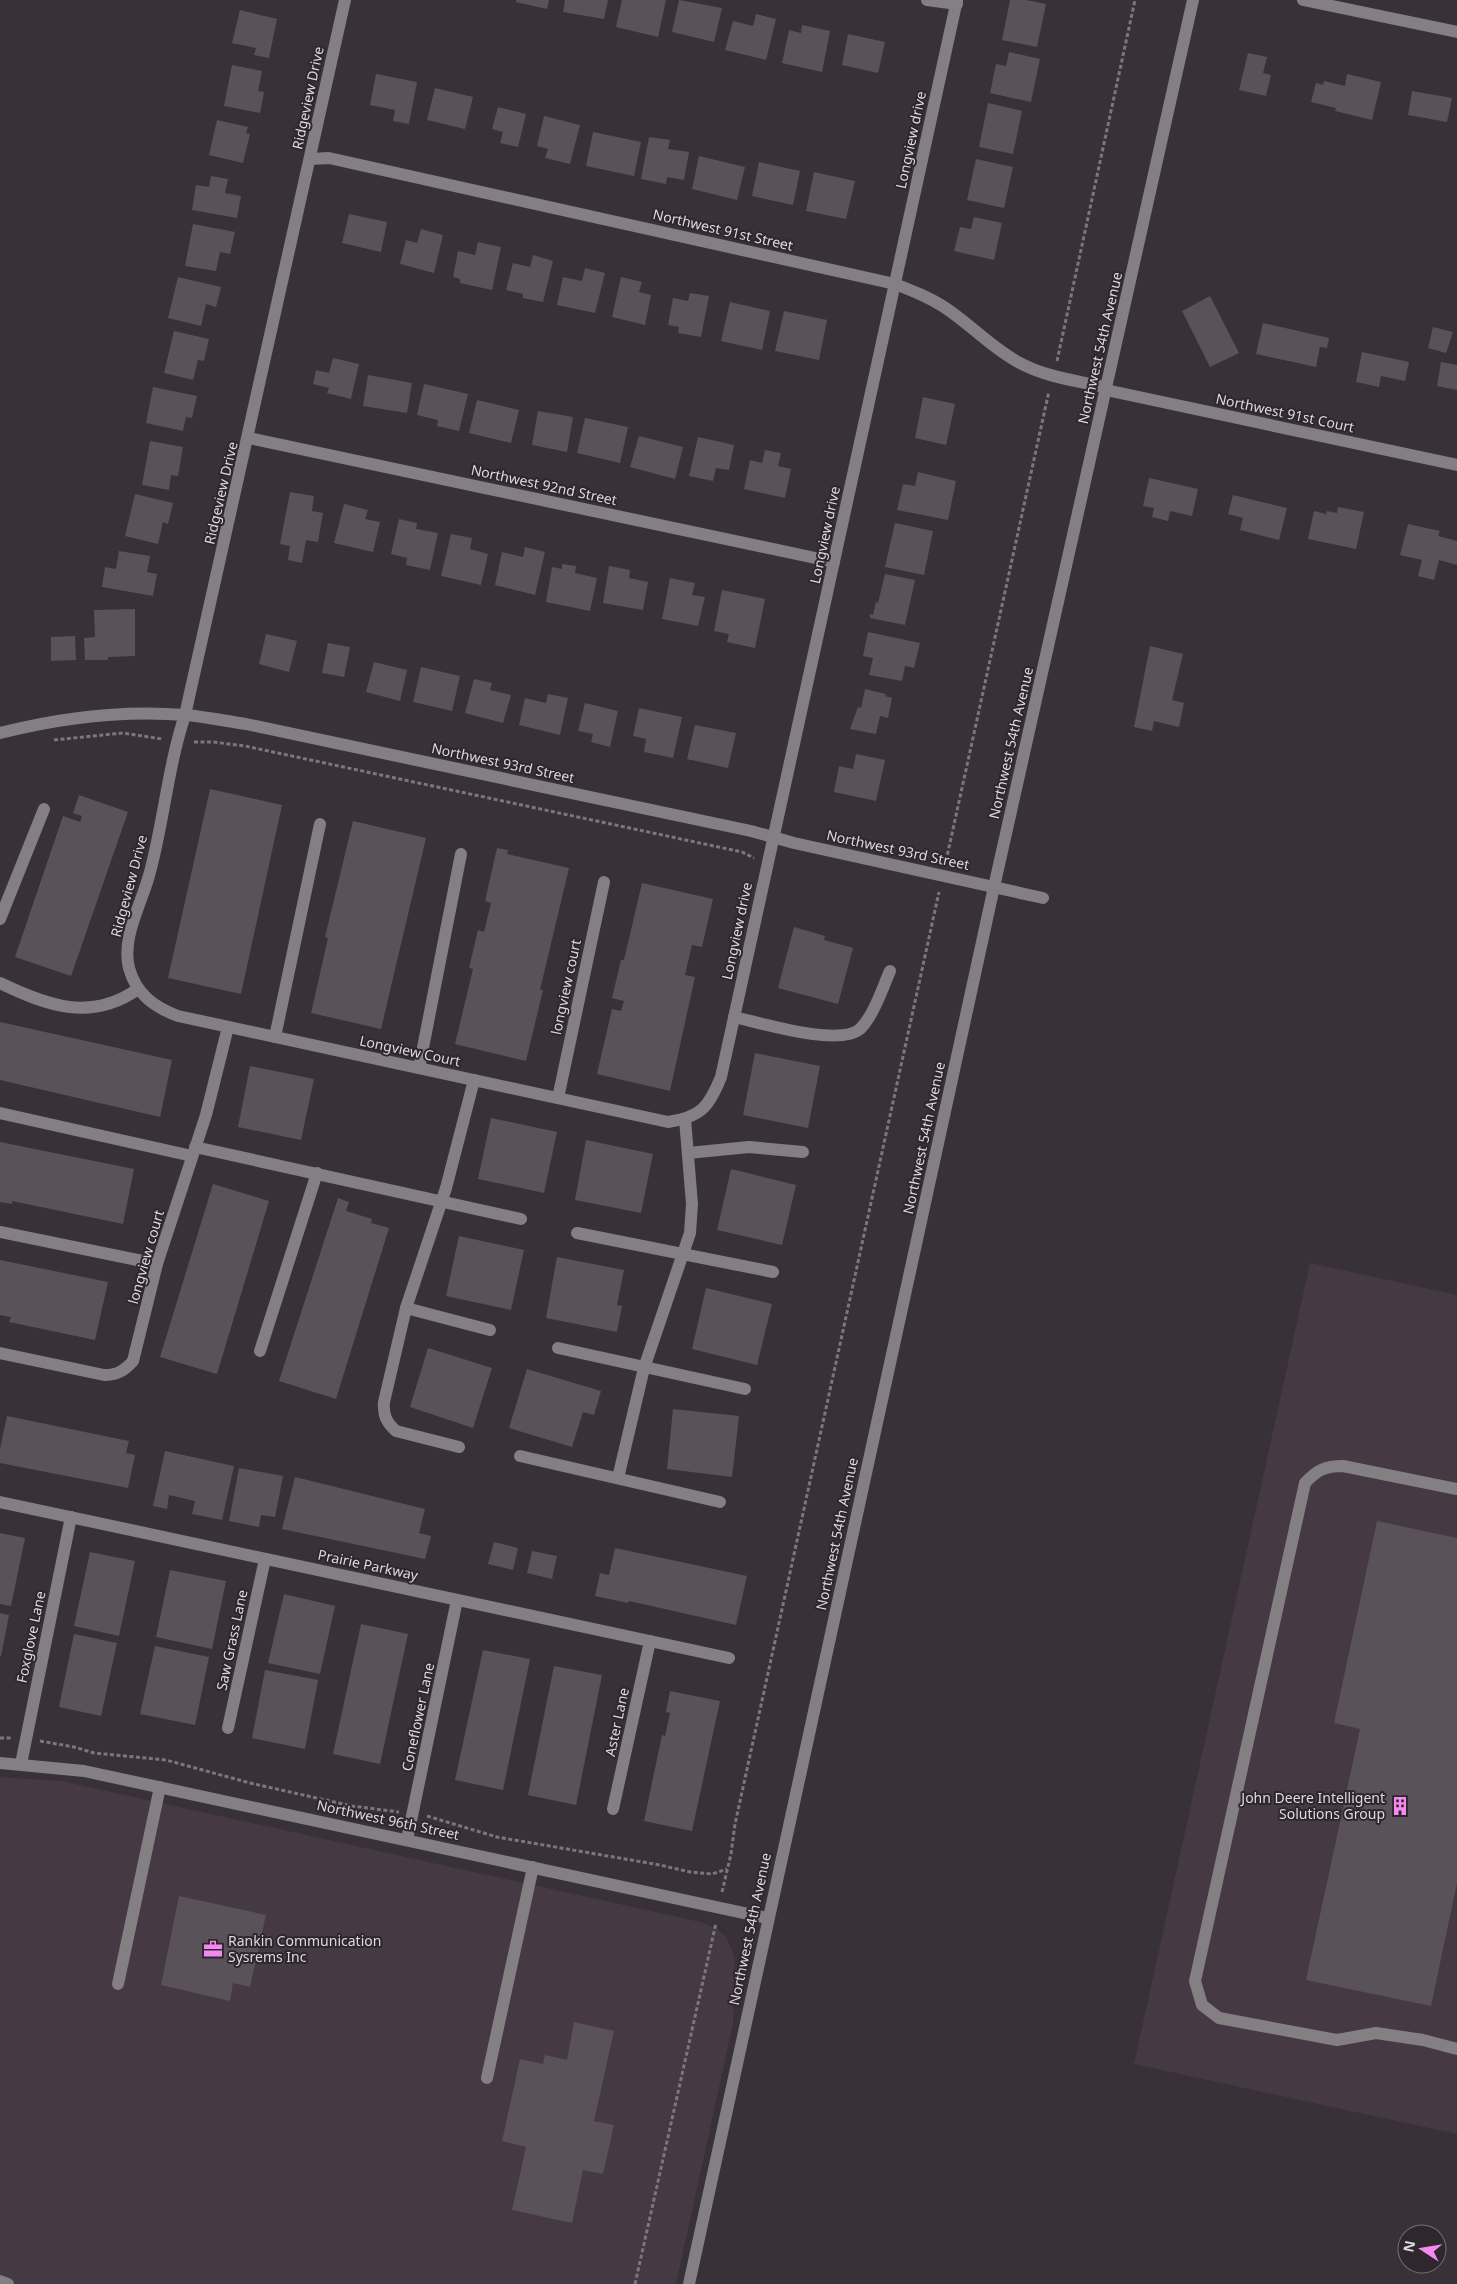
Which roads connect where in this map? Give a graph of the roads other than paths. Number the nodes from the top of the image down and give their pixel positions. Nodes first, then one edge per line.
1 (345, 0) edge
2 (928, 0) edge
3 (1193, 0) edge
4 (1303, 0) edge
5 (957, 2) edge
6 (1457, 32) edge
7 (310, 159) junction
8 (895, 284) junction
9 (1106, 390) junction
10 (249, 438) junction
11 (1457, 465) edge
12 (834, 562) junction
13 (185, 715) junction
14 (0, 733) edge
15 (44, 809) dead end
16 (320, 824) dead end
17 (773, 837) junction
18 (461, 854) dead end
19 (604, 882) dead end
20 (994, 887) junction
21 (1043, 898) dead end
22 (0, 919) edge
23 (890, 972) dead end
24 (0, 983) edge
25 (138, 989) junction
26 (734, 1018) junction
27 (228, 1027) junction
28 (275, 1037) junction
29 (419, 1068) junction
30 (721, 1077) joint
31 (474, 1080) junction
32 (558, 1098) junction
33 (0, 1114) edge
34 (685, 1119) junction
35 (194, 1152) junction
36 (802, 1152) dead end
37 (688, 1154) junction
38 (317, 1174) junction
39 (441, 1200) junction
40 (521, 1219) dead end
41 (0, 1232) edge
42 (577, 1233) dead end
43 (683, 1253) junction
44 (157, 1264) junction
45 (773, 1272) dead end
46 (406, 1308) junction
47 (490, 1330) dead end
48 (558, 1348) dead end
49 (260, 1351) dead end
50 (0, 1353) edge
51 (644, 1368) junction
52 (745, 1389) dead end
53 (459, 1448) dead end
54 (520, 1456) dead end
55 (618, 1478) junction
56 (1457, 1489) edge
57 (0, 1502) edge
58 (720, 1502) dead end
59 (71, 1517) junction
60 (265, 1559) junction
61 (458, 1600) junction
62 (650, 1641) junction
63 (730, 1658) dead end
64 (228, 1728) dead end
65 (0, 1763) edge
66 (21, 1764) junction
67 (160, 1787) junction
68 (613, 1809) dead end
69 (407, 1840) junction
70 (533, 1867) junction
71 (767, 1918) junction
72 (118, 1984) dead end
73 (1457, 2049) edge
74 (487, 2078) dead end
75 (0, 2281) edge
76 (8, 2284) edge
77 (689, 2284) edge

1 - 7 street, Ridgeview Drive
2 - 5 street
3 - 9 street, Northwest 54th Avenue
4 - 6 street
5 - 8 street, Longview drive
7 - 8 street, Northwest 91st Street
7 - 10 street, Ridgeview Drive
8 - 9 street, Northwest 91st Street
8 - 12 street, Longview drive
9 - 11 street, Northwest 91st Court
9 - 20 street, Northwest 54th Avenue
10 - 12 street, Northwest 92nd Street
10 - 13 street, Ridgeview Drive
12 - 17 street, Longview drive
13 - 14 street, Northwest 93rd Street
13 - 17 street, Northwest 93rd Street
13 - 25 street, Ridgeview Drive
15 - 22 street
16 - 28 street
17 - 20 street, Northwest 93rd Street
17 - 26 street, Longview drive
18 - 29 street, longview court
19 - 32 street, longview court
20 - 21 street, Northwest 93rd Street
20 - 71 street, Northwest 54th Avenue
23 - 26 street
24 - 25 street
25 - 27 street, Longview Court
26 - 30 street, Longview drive
27 - 28 street, Longview Court
27 - 35 street, longview court
28 - 29 street, Longview Court
29 - 31 street, Longview Court
30 - 34 street, Longview Court
31 - 32 street, Longview Court
31 - 39 street, longview court
32 - 34 street, Longview Court
33 - 35 street
34 - 37 street
35 - 38 street
35 - 44 street, longview court
36 - 37 street
37 - 43 street
38 - 39 street
38 - 49 street
39 - 40 street
39 - 46 street, longview court
41 - 44 street
42 - 43 street
43 - 45 street
43 - 51 street
44 - 50 street, longview court
46 - 47 street
46 - 53 street, longview court
48 - 51 street
51 - 52 street
51 - 55 street
54 - 55 street
55 - 58 street
56 - 73 street
57 - 59 street, Prairie Parkway
59 - 60 street, Prairie Parkway
59 - 66 street, Foxglove Lane
60 - 61 street, Prairie Parkway
60 - 64 street, Saw Grass Lane
61 - 62 street, Prairie Parkway
61 - 69 street, Coneflower Lane
62 - 63 street, Prairie Parkway
62 - 68 street, Aster Lane
65 - 66 street, Northwest 96th Street
66 - 67 street, Northwest 96th Street
67 - 69 street, Northwest 96th Street
67 - 72 street
69 - 70 street, Northwest 96th Street
70 - 71 street, Northwest 96th Street
70 - 74 street
71 - 77 street, Northwest 54th Avenue
75 - 76 street

